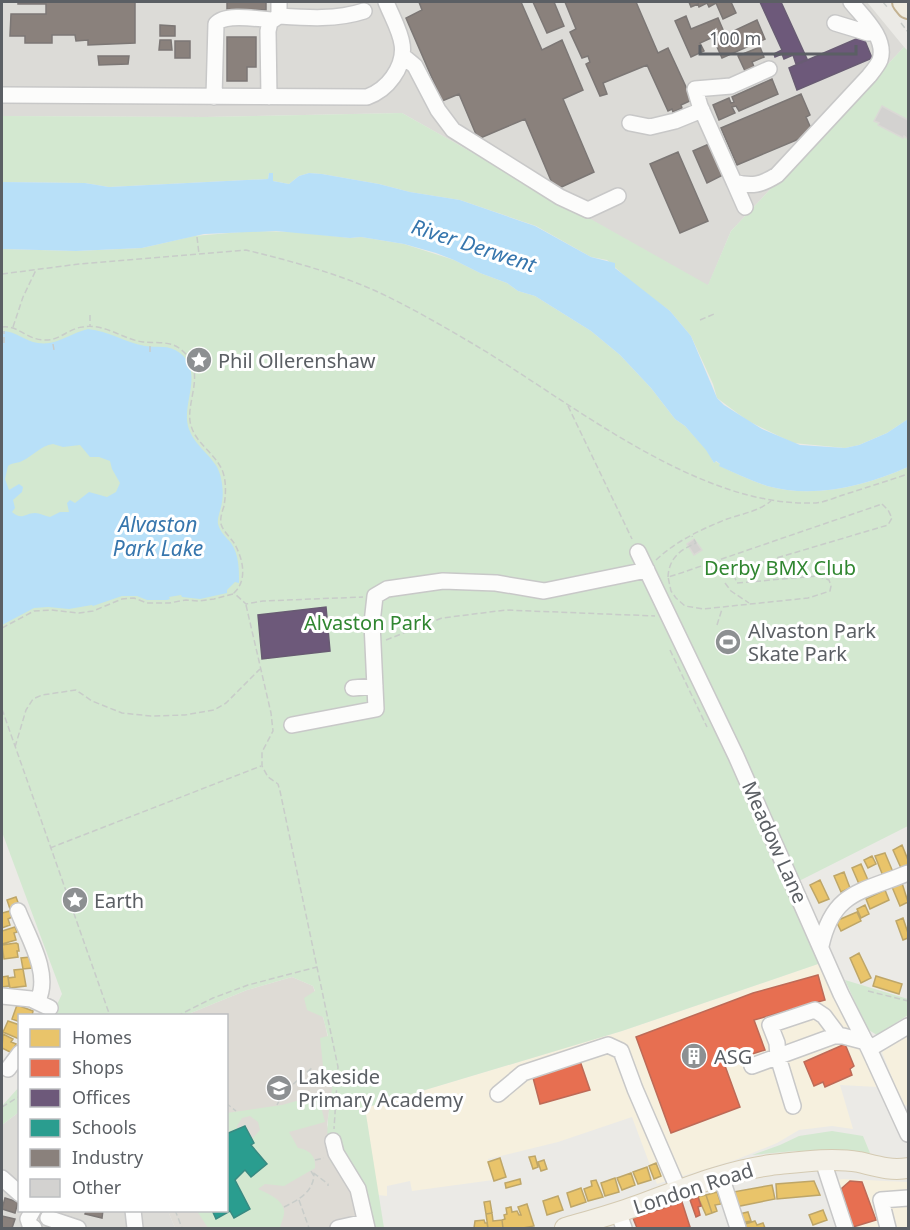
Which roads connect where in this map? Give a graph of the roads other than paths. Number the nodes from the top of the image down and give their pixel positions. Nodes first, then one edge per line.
1 (386, 2) edge
2 (851, 2) edge
3 (904, 2) edge
4 (909, 6) edge
5 (364, 11) dead end
6 (276, 12) edge
7 (835, 23) dead end
8 (875, 32) junction
9 (404, 56) junction
10 (769, 69) dead end
11 (2, 95) edge
12 (214, 97) junction
13 (269, 98) junction
14 (702, 110) junction
15 (630, 123) dead end
16 (734, 182) junction
17 (618, 196) dead end
18 (745, 207) dead end
19 (639, 552) road end
20 (647, 570) junction
21 (375, 686) junction
22 (354, 688) dead end
23 (292, 725) dead end
24 (909, 873) edge
25 (18, 911) dead end
26 (821, 946) junction
27 (2, 996) edge
28 (44, 1004) edge
29 (909, 1026) edge
30 (839, 1036) junction
31 (868, 1045) junction
32 (18, 1056) edge
33 (778, 1057) junction
34 (752, 1066) dead end
35 (8, 1069) dead end
36 (498, 1094) dead end
37 (793, 1106) dead end
38 (909, 1134) edge
39 (333, 1142) road end
40 (823, 1161) junction
41 (909, 1167) edge
42 (721, 1176) junction
43 (2, 1178) edge
44 (18, 1190) edge
45 (679, 1191) junction
46 (909, 1198) edge
47 (133, 1212) edge
48 (36, 1219) edge
49 (621, 1220) edge
50 (366, 1225) edge
51 (78, 1228) edge
52 (135, 1228) edge
53 (338, 1228) edge
54 (565, 1228) edge
55 (738, 1228) edge
56 (844, 1228) edge
57 (888, 1228) edge

1 - 9 street
2 - 8 street
3 - 4 highway
5 - 6 street
6 - 12 street
6 - 13 street
7 - 8 street
8 - 16 street
9 - 13 street
9 - 17 street
10 - 14 street
11 - 12 street
12 - 13 street
14 - 15 street
14 - 16 street
16 - 18 street
19 - 20 street, Meadow Lane
20 - 21 street
20 - 26 street, Meadow Lane
21 - 22 street
21 - 23 street
24 - 26 street
25 - 28 street
26 - 31 street, Meadow Lane
27 - 28 street
29 - 31 street
30 - 31 street
30 - 33 street
30 - 33 street
31 - 38 street, Meadow Lane
32 - 35 street
33 - 34 street
33 - 37 street
36 - 45 street
39 - 50 street
40 - 41 main road, London Road
40 - 42 main road, London Road
40 - 56 street
42 - 45 main road, London Road
42 - 55 street
43 - 44 street
45 - 49 main road, London Road
46 - 57 street
47 - 52 street
48 - 51 street
49 - 54 main road, London Road
50 - 53 street

